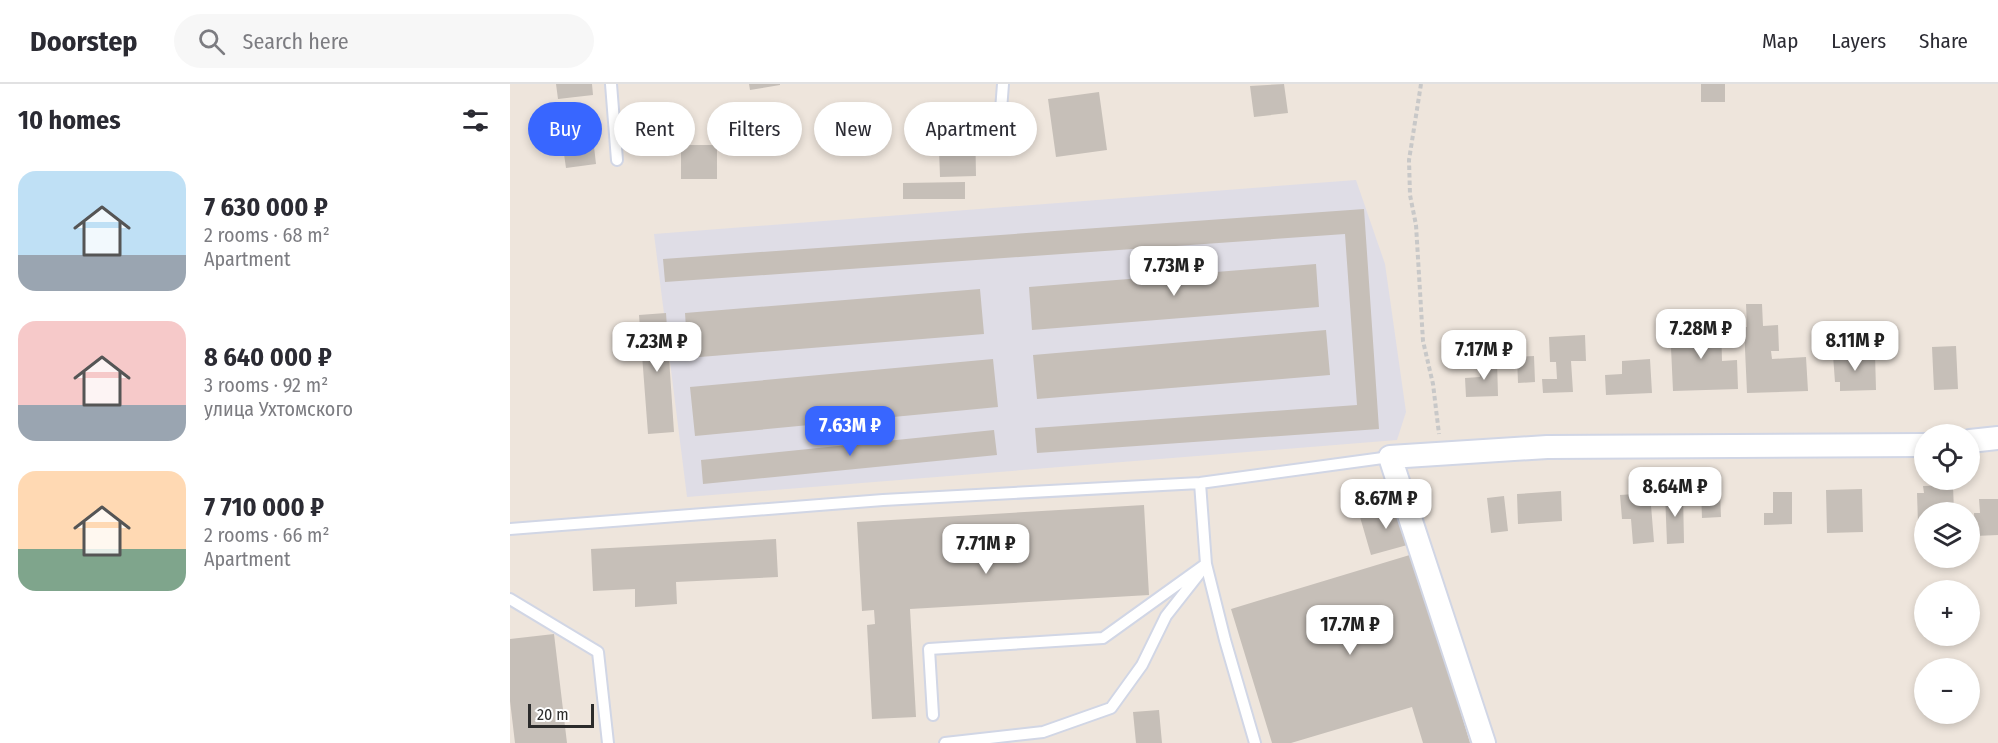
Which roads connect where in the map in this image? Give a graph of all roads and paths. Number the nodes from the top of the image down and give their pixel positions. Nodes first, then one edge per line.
1 (611, 84) edge
2 (1003, 84) edge
3 (1421, 84) edge
4 (1002, 102) edge
5 (616, 160) dead end
6 (1998, 438) edge
7 (1980, 440) edge
8 (1914, 445) edge
9 (1440, 452) junction
10 (1390, 457) junction
11 (1200, 483) junction
12 (510, 529) edge
13 (1206, 564) junction
14 (510, 598) edge
15 (933, 716) dead end
16 (608, 743) edge
17 (945, 743) edge
18 (1255, 743) edge
19 (1484, 743) edge

1 - 5 lane
2 - 4 lane
3 - 9 path
6 - 7 street
8 - 9 street
9 - 10 street
10 - 11 lane
10 - 19 street
11 - 12 lane
11 - 13 lane
13 - 15 lane
13 - 17 lane
13 - 18 lane
14 - 16 lane

